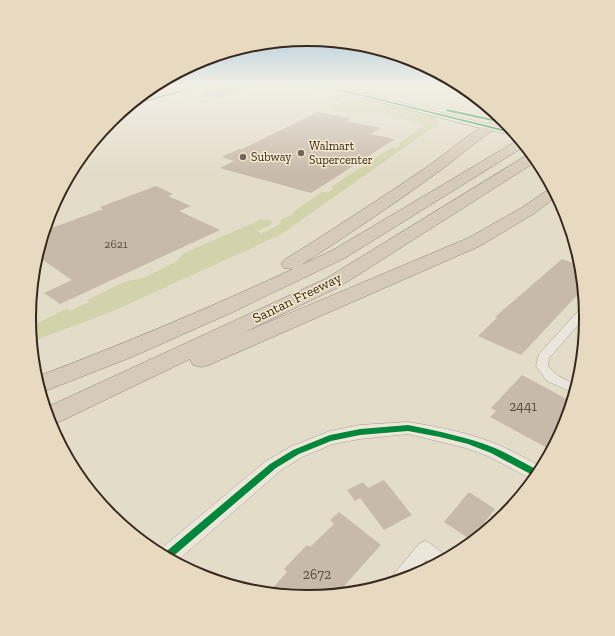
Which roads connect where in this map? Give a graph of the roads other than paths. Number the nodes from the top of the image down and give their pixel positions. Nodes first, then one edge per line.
1 (457, 115) edge
2 (462, 115) edge
3 (496, 123) edge
4 (496, 123) edge
5 (498, 125) edge
6 (517, 146) edge
7 (528, 161) edge
8 (549, 195) edge
9 (579, 317) edge
10 (43, 379) edge
11 (44, 383) edge
12 (570, 386) edge
13 (54, 414) edge
14 (532, 471) edge
15 (171, 553) edge
16 (436, 557) edge
17 (408, 570) edge

1 - 4 main road
2 - 3 main road
5 - 10 highway
6 - 11 highway, Santan Freeway
7 - 13 highway, Santan Freeway
8 - 13 highway
9 - 12 street
14 - 15 street
16 - 17 street

